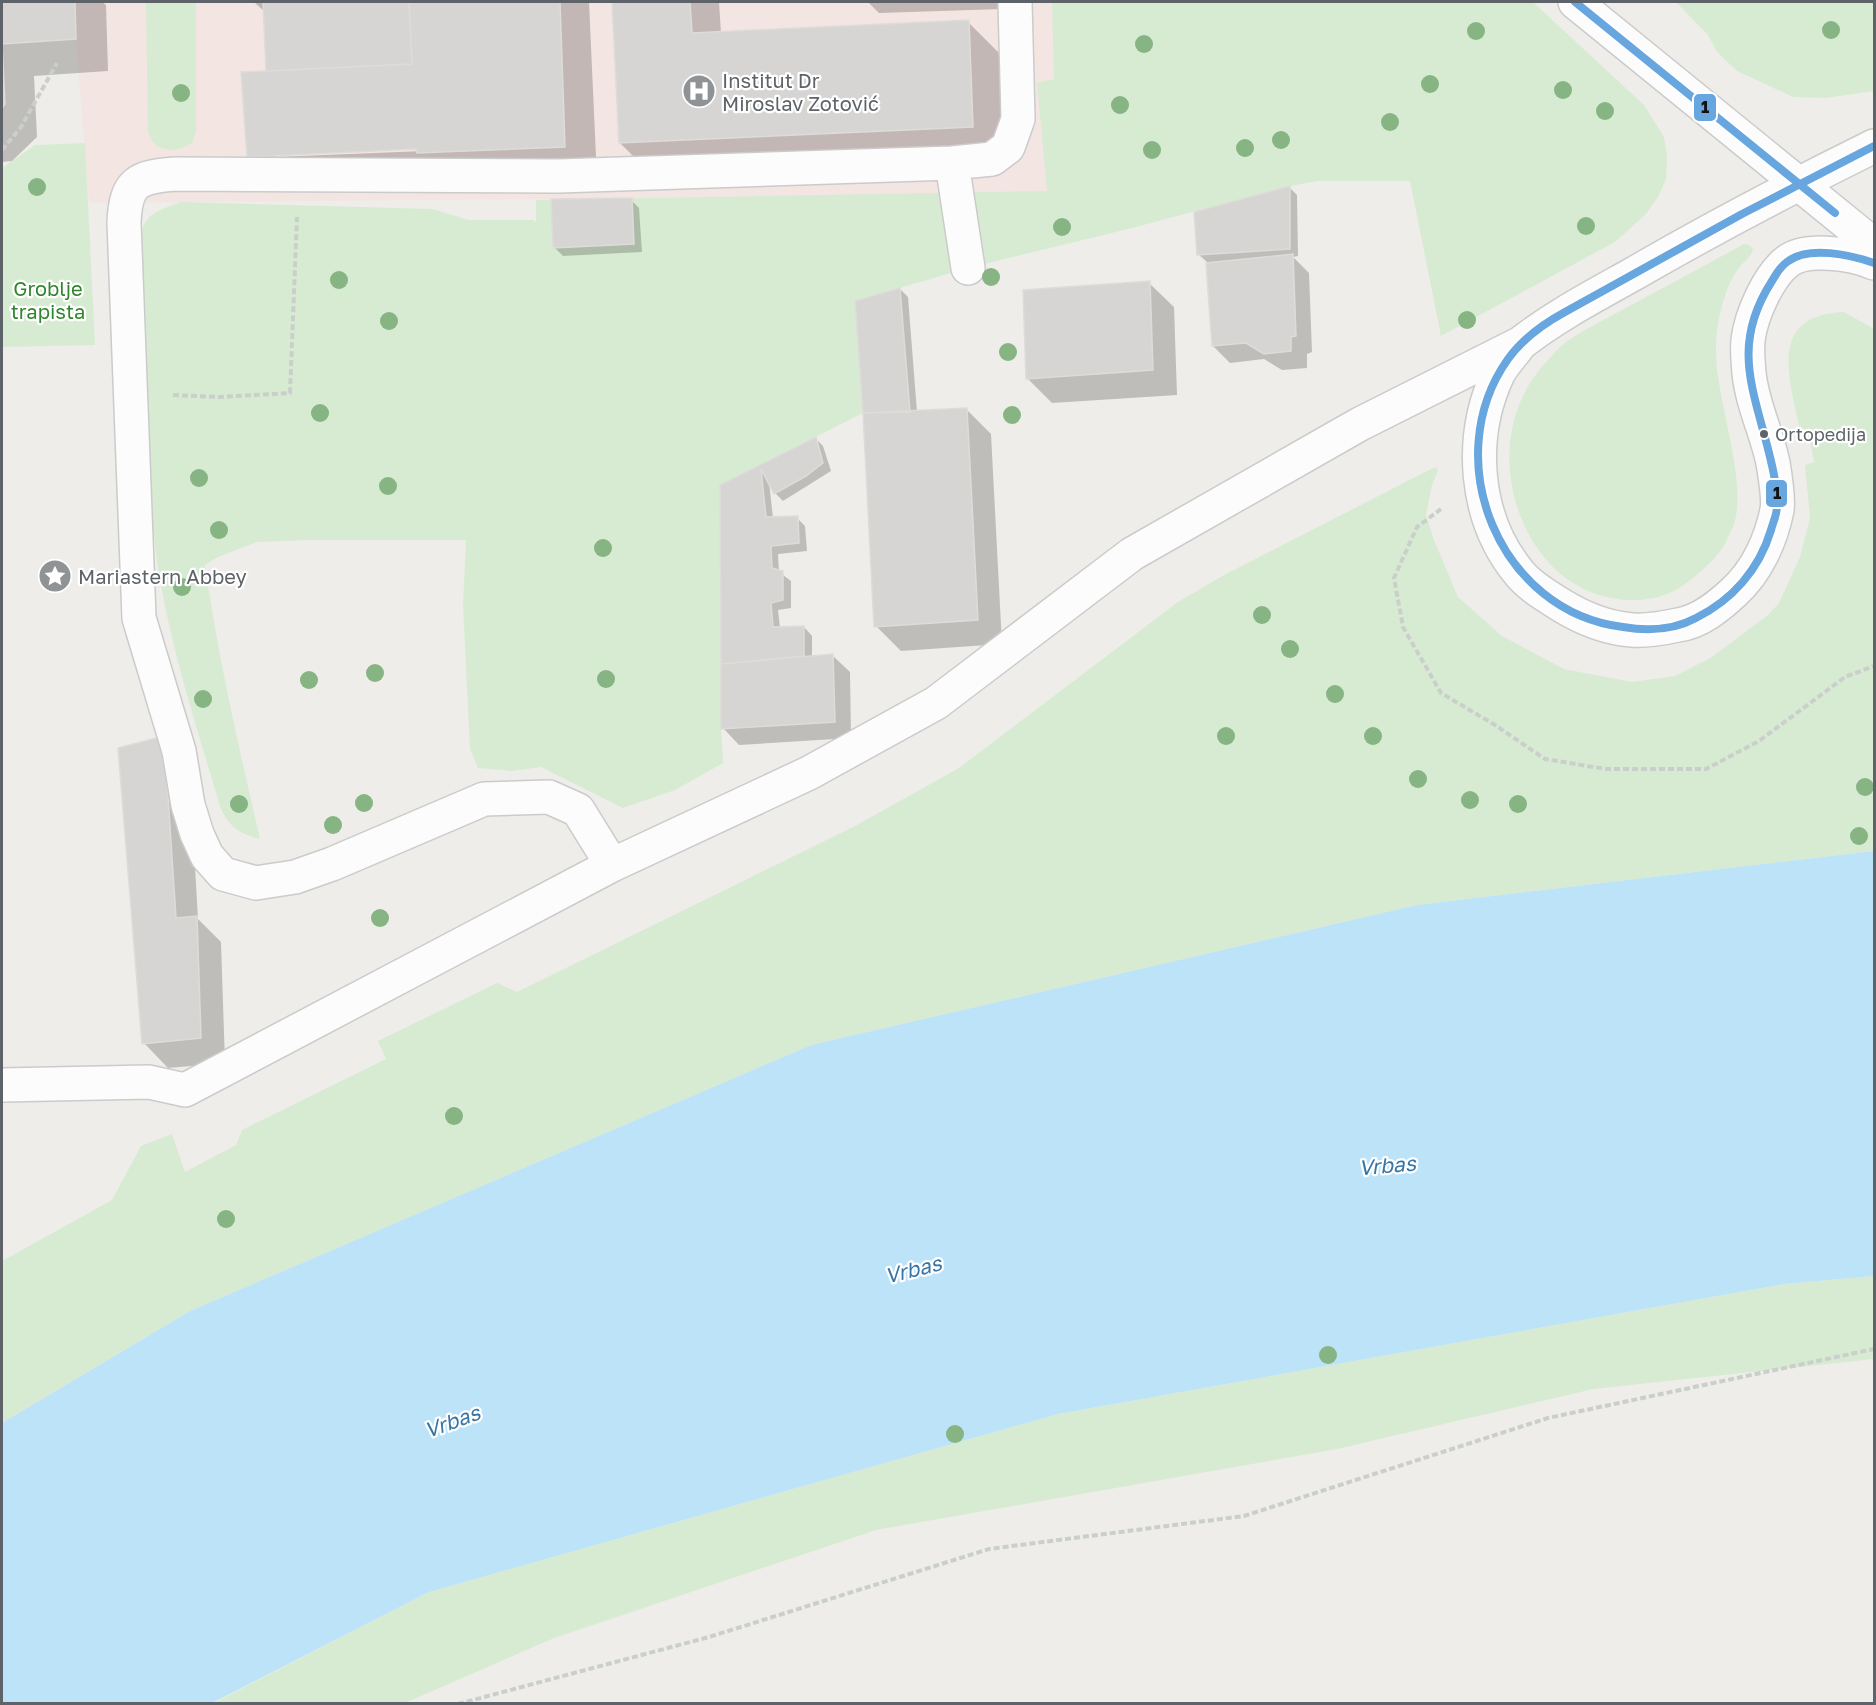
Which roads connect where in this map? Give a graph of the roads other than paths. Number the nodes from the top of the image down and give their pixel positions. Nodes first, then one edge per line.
1 (1015, 2) edge
2 (1575, 2) edge
3 (1875, 146) edge
4 (952, 164) junction
5 (1798, 183) junction
6 (1875, 245) edge
7 (1875, 263) edge
8 (968, 268) dead end
9 (1521, 343) junction
10 (612, 866) junction
11 (2, 1085) edge

1 - 4 street
2 - 5 street
3 - 5 street
4 - 8 street
4 - 10 street
5 - 6 street
5 - 9 street
7 - 9 street
9 - 10 street
10 - 11 street

